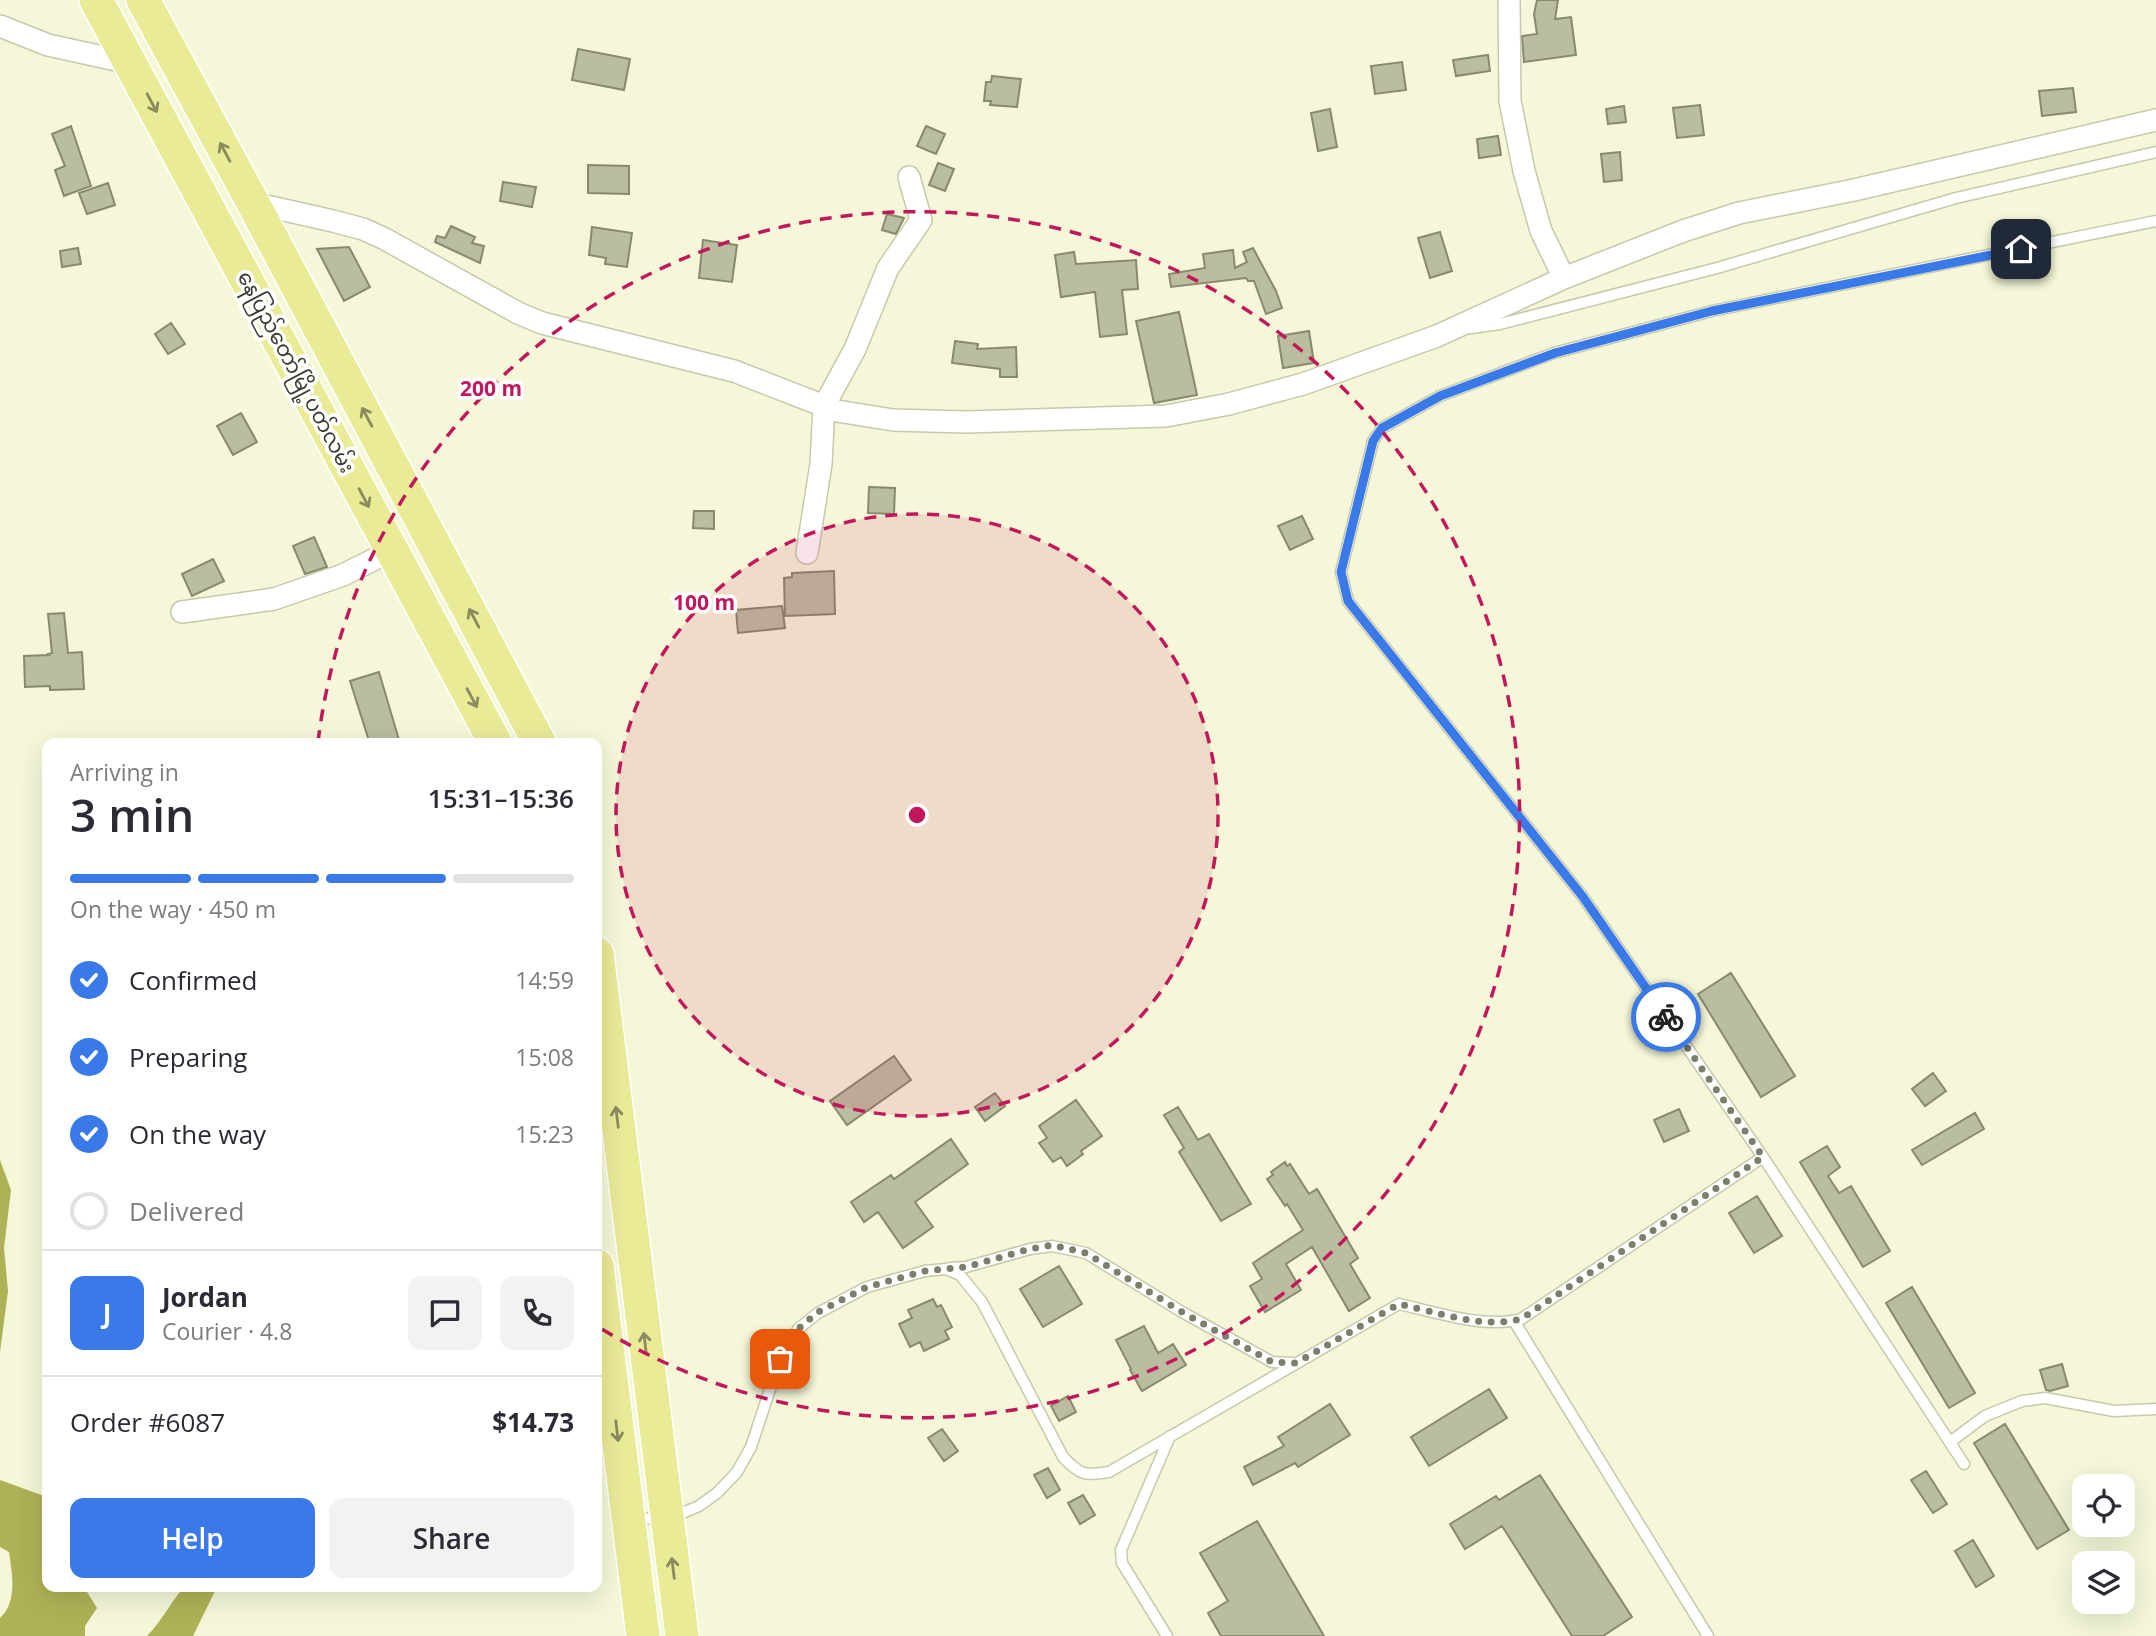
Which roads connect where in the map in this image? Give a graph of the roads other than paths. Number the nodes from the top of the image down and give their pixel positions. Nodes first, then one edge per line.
1 (96, 0) edge
2 (143, 0) edge
3 (1509, 0) edge
4 (0, 26) edge
5 (130, 63) junction
6 (2156, 121) edge
7 (2156, 152) edge
8 (909, 177) dead end
9 (253, 203) junction
10 (2156, 220) edge
11 (1564, 278) junction
12 (1450, 331) junction
13 (824, 406) junction
14 (393, 550) junction
15 (807, 553) dead end
16 (182, 612) dead end
17 (493, 738) edge
18 (537, 738) edge
19 (602, 994) edge
20 (1763, 1157) junction
21 (946, 1269) junction
22 (602, 1307) edge
23 (1514, 1321) junction
24 (1296, 1363) junction
25 (2156, 1409) edge
26 (1170, 1436) junction
27 (1950, 1442) junction
28 (1964, 1464) dead end
29 (667, 1516) junction
30 (628, 1521) junction
31 (643, 1636) edge
32 (682, 1636) edge
33 (1167, 1636) edge
34 (1708, 1636) edge

1 - 5 main road, နေပြည်တော်မြို့ပတ်လမ်း
9 -> 2 main road
3 - 11 street
4 - 5 street
5 -> 14 main road, နေပြည်တော်မြို့ပတ်လမ်း
6 - 11 street
7 - 12 lane
8 - 13 street
9 - 13 street
18 -> 9 main road
10 - 20 lane
11 - 12 street
12 - 13 street
13 - 15 street
14 - 16 street
14 -> 17 main road, နေပြည်တော်မြို့ပတ်လမ်း
29 -> 19 main road
20 - 23 lane
20 - 27 lane
21 - 24 lane
21 - 26 lane
21 - 29 lane
22 -> 30 main road
23 - 24 lane
23 - 34 lane
24 - 26 lane
25 - 27 lane
26 - 33 lane
27 - 28 lane
29 - 30 lane
32 -> 29 main road
30 - 31 main road

